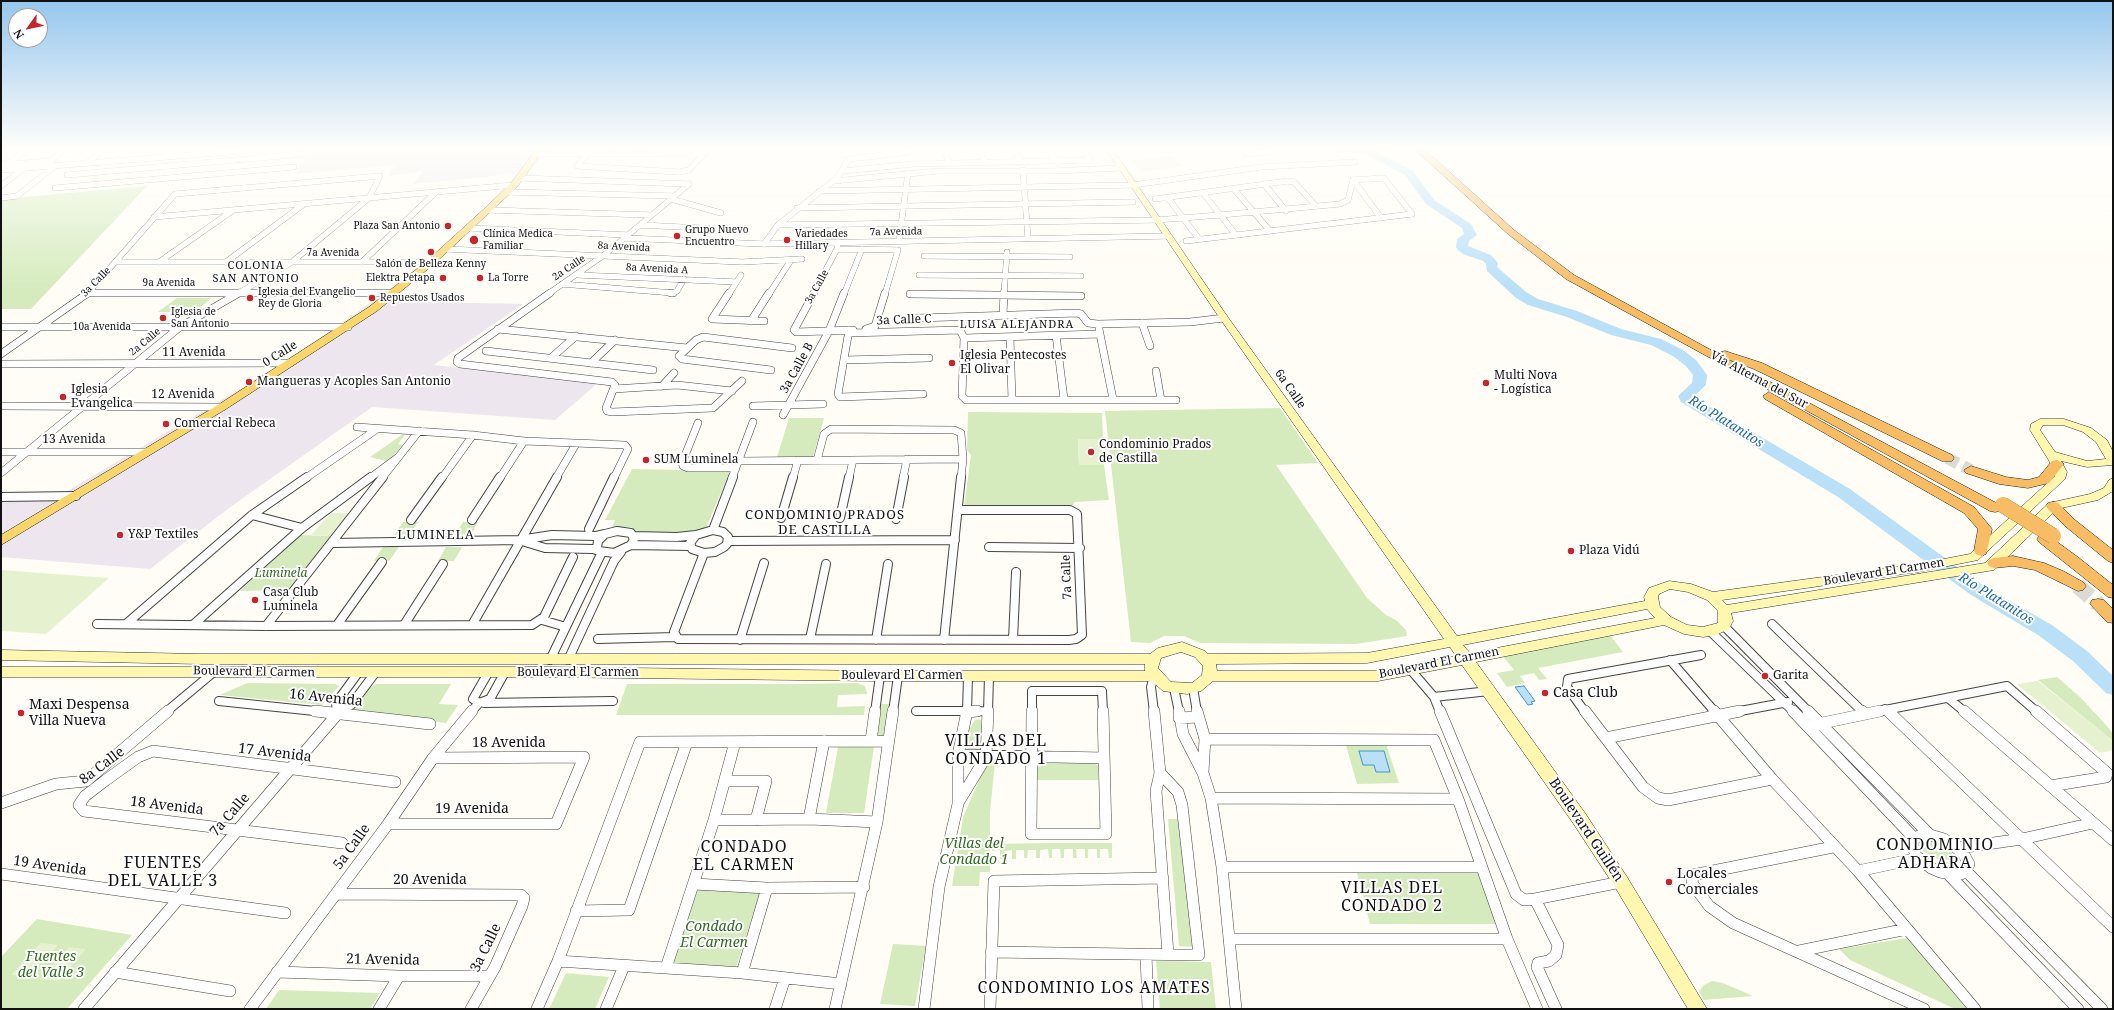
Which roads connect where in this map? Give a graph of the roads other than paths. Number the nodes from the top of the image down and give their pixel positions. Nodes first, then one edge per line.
1 (18, 195) edge
2 (173, 195) edge
3 (370, 195) edge
4 (401, 195) edge
5 (433, 195) edge
6 (503, 195) edge
7 (638, 195) edge
8 (676, 195) edge
9 (815, 195) edge
10 (905, 195) edge
11 (1024, 195) edge
12 (1140, 195) edge
13 (1188, 195) edge
14 (1205, 195) edge
15 (1239, 195) edge
16 (1273, 195) edge
17 (1307, 195) edge
18 (1349, 195) edge
19 (1364, 195) edge
20 (1397, 195) edge
21 (1470, 195) edge
22 (1478, 195) edge
23 (1, 198) edge
24 (369, 198) junction
25 (673, 198) junction
26 (1168, 198) junction
27 (1155, 199) dead end
28 (1133, 202) dead end
29 (304, 204) junction
30 (1025, 204) junction
31 (904, 206) junction
32 (1319, 207) junction
33 (797, 208) junction
34 (233, 210) junction
35 (488, 210) junction
36 (1286, 210) junction
37 (721, 213) dead end
38 (1255, 213) junction
39 (651, 215) junction
40 (1221, 216) junction
41 (154, 218) junction
42 (1381, 218) junction
43 (1184, 219) junction
44 (1026, 221) junction
45 (1157, 221) junction
46 (901, 223) junction
47 (640, 224) junction
48 (778, 225) junction
49 (468, 228) junction
50 (742, 230) dead end
51 (1270, 231) junction
52 (1236, 235) junction
53 (1168, 236) junction
54 (627, 237) junction
55 (1028, 239) junction
56 (1199, 239) junction
57 (1186, 240) dead end
58 (899, 241) junction
59 (838, 242) junction
60 (764, 244) junction
61 (837, 249) junction
62 (862, 249) junction
63 (445, 250) junction
64 (1007, 254) junction
65 (604, 255) junction
66 (924, 256) dead end
67 (1070, 257) dead end
68 (802, 259) dead end
69 (791, 260) junction
70 (116, 262) junction
71 (159, 262) junction
72 (226, 262) junction
73 (292, 262) junction
74 (362, 262) junction
75 (431, 262) junction
76 (578, 275) junction
77 (741, 275) dead end
78 (919, 275) dead end
79 (1006, 276) junction
80 (1080, 276) dead end
81 (684, 280) junction
82 (736, 282) junction
83 (562, 284) junction
84 (88, 293) junction
85 (240, 293) junction
86 (394, 293) junction
87 (910, 294) dead end
88 (1004, 295) junction
89 (1080, 296) dead end
90 (1003, 316) junction
91 (918, 318) dead end
92 (1224, 318) junction
93 (751, 321) junction
94 (764, 321) dead end
95 (1142, 323) junction
96 (1098, 324) junction
97 (40, 326) junction
98 (348, 326) junction
99 (1, 327) edge
100 (180, 327) junction
101 (498, 329) junction
102 (829, 331) junction
103 (849, 331) junction
104 (1100, 334) junction
105 (1056, 335) junction
106 (576, 336) junction
107 (1010, 337) junction
108 (964, 338) junction
109 (615, 340) junction
110 (1150, 346) dead end
111 (687, 348) junction
112 (792, 348) dead end
113 (1710, 349) junction
114 (486, 350) dead end
115 (1, 354) edge
116 (551, 358) junction
117 (929, 358) dead end
118 (844, 360) junction
119 (591, 362) junction
120 (290, 363) junction
121 (1, 364) edge
122 (135, 364) junction
123 (1730, 365) junction
124 (653, 370) dead end
125 (771, 370) dead end
126 (1156, 371) dead end
127 (674, 373) dead end
128 (742, 382) dead end
129 (662, 386) junction
130 (614, 389) junction
131 (732, 391) junction
132 (923, 394) dead end
133 (1064, 399) junction
134 (1113, 399) junction
135 (1012, 400) junction
136 (1161, 400) junction
137 (1176, 400) dead end
138 (822, 404) dead end
139 (789, 405) junction
140 (1, 406) edge
141 (86, 406) junction
142 (753, 406) dead end
143 (222, 407) junction
144 (783, 415) dead end
145 (753, 422) dead end
146 (698, 423) dead end
147 (357, 427) dead end
148 (377, 429) junction
149 (419, 431) junction
150 (473, 435) junction
151 (524, 441) junction
152 (576, 444) junction
153 (1, 452) edge
154 (27, 452) junction
155 (147, 452) junction
156 (397, 458) junction
157 (1947, 458) tunnel mouth
158 (964, 459) junction
159 (2054, 459) junction
160 (798, 460) junction
161 (817, 460) junction
162 (852, 460) junction
163 (907, 460) junction
164 (2113, 462) edge
165 (738, 464) junction
166 (1971, 470) tunnel mouth
167 (1, 473) edge
168 (2113, 482) edge
169 (78, 496) junction
170 (1, 497) edge
171 (2053, 506) junction
172 (1998, 507) junction
173 (959, 510) junction
174 (252, 515) junction
175 (781, 518) dead end
176 (840, 518) dead end
177 (411, 520) dead end
178 (472, 520) dead end
179 (896, 520) dead end
180 (302, 528) junction
181 (589, 529) dead end
182 (713, 530) junction
183 (606, 534) junction
184 (696, 535) junction
185 (634, 536) junction
186 (2048, 538) junction
187 (519, 540) junction
188 (955, 540) junction
189 (1, 541) edge
190 (728, 541) junction
191 (332, 543) junction
192 (631, 545) junction
193 (690, 546) junction
194 (988, 547) dead end
195 (1080, 548) junction
196 (1981, 551) junction
197 (600, 552) junction
198 (621, 552) junction
199 (704, 554) junction
200 (573, 557) dead end
201 (2113, 558) edge
202 (382, 562) dead end
203 (764, 563) dead end
204 (443, 564) dead end
205 (826, 564) dead end
206 (888, 564) dead end
207 (1988, 566) junction
208 (1016, 572) dead end
209 (2113, 583) edge
210 (2078, 586) tunnel mouth
211 (2113, 593) edge
212 (1712, 597) junction
213 (1652, 604) junction
214 (2098, 604) tunnel mouth
215 (1724, 610) junction
216 (2113, 618) edge
217 (542, 620) junction
218 (1666, 620) junction
219 (97, 624) dead end
220 (126, 624) junction
221 (194, 624) junction
222 (1772, 624) dead end
223 (337, 625) junction
224 (404, 625) junction
225 (472, 625) junction
226 (266, 626) junction
227 (566, 627) junction
228 (1718, 629) junction
229 (675, 637) junction
230 (598, 639) dead end
231 (810, 639) junction
232 (740, 640) junction
233 (876, 640) junction
234 (944, 640) junction
235 (1013, 640) junction
236 (1452, 642) junction
237 (1, 655) edge
238 (1700, 655) dead end
239 (282, 658) junction
240 (1464, 658) junction
241 (1154, 659) junction
242 (1206, 659) junction
243 (550, 660) junction
244 (568, 660) junction
245 (667, 660) junction
246 (1670, 660) junction
247 (1760, 662) junction
248 (1745, 664) junction
249 (1410, 669) junction
250 (215, 671) junction
251 (1, 672) edge
252 (488, 672) junction
253 (506, 672) junction
254 (274, 673) junction
255 (358, 673) junction
256 (375, 673) junction
257 (660, 673) junction
258 (880, 676) junction
259 (898, 676) junction
260 (968, 676) junction
261 (989, 676) junction
262 (1154, 676) junction
263 (1209, 676) junction
264 (1174, 688) junction
265 (1193, 688) junction
266 (1489, 691) junction
267 (1434, 697) junction
268 (1948, 698) junction
269 (1797, 700) junction
270 (219, 701) dead end
271 (613, 701) dead end
272 (479, 703) junction
273 (1784, 703) junction
274 (1885, 709) junction
275 (916, 711) dead end
276 (967, 711) junction
277 (986, 711) junction
278 (337, 713) junction
279 (1864, 714) junction
280 (1198, 717) junction
281 (1719, 717) junction
282 (1179, 718) junction
283 (1821, 723) junction
284 (430, 724) dead end
285 (1808, 726) junction
286 (1606, 738) junction
287 (1205, 739) junction
288 (871, 741) junction
289 (889, 741) junction
290 (687, 742) junction
291 (735, 742) junction
292 (824, 742) junction
293 (153, 751) joint
294 (958, 755) junction
295 (986, 757) junction
296 (433, 758) junction
297 (1032, 758) junction
298 (1104, 758) junction
299 (289, 769) junction
300 (1160, 773) junction
301 (1203, 773) junction
302 (1772, 779) junction
303 (725, 780) junction
304 (394, 782) dead end
305 (2050, 786) junction
306 (1211, 798) junction
307 (1458, 798) junction
308 (1, 803) edge
309 (958, 804) junction
310 (84, 811) joint
311 (809, 819) junction
312 (714, 820) junction
313 (756, 820) junction
314 (877, 822) junction
315 (2093, 823) junction
316 (388, 824) junction
317 (556, 824) joint
318 (236, 830) junction
319 (1930, 835) junction
320 (1914, 838) junction
321 (2022, 839) junction
322 (2113, 840) edge
323 (342, 844) dead end
324 (1833, 847) junction
325 (1958, 848) junction
326 (1919, 858) junction
327 (1222, 867) junction
328 (1481, 867) junction
329 (1858, 871) junction
330 (1966, 871) junction
331 (1, 874) edge
332 (1948, 874) junction
333 (1163, 878) junction
334 (1621, 882) junction
335 (694, 884) junction
336 (864, 887) junction
337 (767, 888) junction
338 (336, 894) junction
339 (524, 898) joint
340 (178, 899) junction
341 (1535, 899) junction
342 (576, 911) junction
343 (285, 913) dead end
344 (2113, 927) edge
345 (1907, 929) junction
346 (1230, 939) junction
347 (1507, 939) junction
348 (1799, 951) junction
349 (991, 952) junction
350 (1146, 954) junction
351 (1168, 954) junction
352 (558, 961) junction
353 (624, 966) junction
354 (666, 968) junction
355 (115, 972) junction
356 (277, 972) junction
357 (742, 973) junction
358 (399, 976) junction
359 (489, 976) junction
360 (785, 978) junction
361 (841, 984) junction
362 (230, 991) dead end
363 (84, 1009) edge
364 (250, 1009) edge
365 (379, 1009) edge
366 (471, 1009) edge
367 (537, 1009) edge
368 (606, 1009) edge
369 (775, 1009) edge
370 (835, 1009) edge
371 (924, 1009) edge
372 (990, 1009) edge
373 (1148, 1009) edge
374 (1236, 1009) edge
375 (1537, 1009) edge
376 (1556, 1009) edge
377 (1698, 1009) edge
378 (1924, 1009) edge
379 (1975, 1009) edge
380 (2078, 1009) edge
381 (2102, 1009) edge

1 - 23 street
2 - 41 street, 3a Calle
3 - 24 street, 2a Calle
4 - 24 street
5 - 74 street
6 - 35 main road, 0 Calle
7 - 25 street
8 - 25 street, 2a Calle
9 - 33 street
10 - 31 street
11 - 30 street
12 - 45 main road, 6a Calle
13 - 26 street
14 - 40 street
15 - 38 street
16 - 36 street
17 - 32 street
18 - 32 street
19 - 42 street
20 - 42 street
21 - 123 highway, Vía Alterna del Sur
22 - 113 highway, Vía Alterna del Sur
24 - 29 street
24 - 73 street, 2a Calle
25 - 37 street
25 - 39 street, 2a Calle
26 - 27 street
26 - 43 street
28 - 30 street
29 - 34 street
29 - 72 street
30 - 31 street
30 - 44 street
31 - 33 street
31 - 46 street
32 - 36 street
33 - 48 street
34 - 41 street
34 - 71 street
35 - 39 street
35 - 49 main road, 0 Calle
36 - 38 street
38 - 40 street
38 - 51 street
39 - 47 street, 2a Calle
40 - 43 street
40 - 52 street
41 - 70 street, 3a Calle
42 - 51 street
43 - 45 street
43 - 56 street
44 - 45 street
44 - 46 street
44 - 55 street
45 - 53 main road, 6a Calle
46 - 48 street
46 - 58 street
47 - 50 street
47 - 54 street, 2a Calle
48 - 60 street
49 - 54 street, 7a Avenida
49 - 63 main road, 0 Calle
51 - 52 street
52 - 56 street
53 - 55 street, 7a Avenida
53 - 92 main road, 6a Calle
54 - 60 street, 7a Avenida
54 - 65 street, 2a Calle
55 - 58 street, 7a Avenida
56 - 57 street
58 - 59 street, 7a Avenida
59 - 60 street, 7a Avenida
59 - 61 street, 3a Calle
61 - 62 street
61 - 102 street, 3a Calle
62 - 102 street, 3a Calle B
62 - 103 street
63 - 65 street, 8a Avenida
63 - 75 main road, 0 Calle
64 - 66 street
64 - 67 street
64 - 79 street
65 - 69 street, 8a Avenida
65 - 76 street, 2a Calle
68 - 69 street, 8a Avenida
69 - 93 street
70 - 71 street, 7a Avenida
70 - 84 street, 3a Calle
71 - 72 street, 7a Avenida
72 - 73 street, 7a Avenida
73 - 74 street, 7a Avenida
73 - 85 street, 2a Calle
74 - 75 street, 7a Avenida
75 - 86 main road, 0 Calle
76 - 81 street, 8a Avenida A
76 - 83 street, 2a Calle
77 - 82 street
78 - 79 street
79 - 80 street
79 - 88 street
81 - 82 street, 8a Avenida A
81 - 83 street
82 - 93 street
83 - 101 street, 2a Calle
84 - 85 street, 9a Avenida
84 - 97 street, 3a Calle
85 - 86 street, 9a Avenida
85 - 100 street, 2a Calle
86 - 98 main road, 0 Calle
87 - 88 street
88 - 89 street
88 - 90 street
90 - 91 street
90 - 96 street
92 - 95 street
92 - 236 main road, 6a Calle
93 - 94 street
95 - 96 street
95 - 110 street
96 - 104 street
97 - 99 street, 10a Avenida
97 - 100 street, 10a Avenida
97 - 115 street, 3a Calle
98 - 100 street, 10a Avenida
98 - 120 main road, 0 Calle
100 - 122 street, 2a Calle
101 - 106 street
101 - 130 street, 2a Calle
102 - 103 street
102 - 139 street, 3a Calle B
103 - 108 street, 3a Calle C
103 - 118 street
104 - 105 street
104 - 134 street
105 - 107 street
105 - 133 street
106 - 109 street
106 - 116 street
107 - 108 street
107 - 135 street
108 - 135 street
109 - 111 street
109 - 119 street
111 - 112 street
111 - 125 street
113 - 157 highway
113 - 172 highway, Vía Alterna del Sur
114 - 116 street
116 - 119 street
117 - 118 street
118 - 132 street
119 - 124 street
120 - 122 street, 11 Avenida
120 - 143 main road, 0 Calle
121 - 122 street, 11 Avenida
122 - 141 street, 2a Calle
123 - 172 highway, Vía Alterna del Sur
123 - 196 highway
126 - 136 street
127 - 129 street
128 - 131 street
129 - 130 street
129 - 131 street
130 - 131 street
133 - 134 street
133 - 135 street
134 - 136 street
136 - 137 street
138 - 139 street
139 - 142 street
139 - 144 street, 3a Calle B
140 - 141 street, 12 Avenida
141 - 143 street, 12 Avenida
141 - 154 street, 2a Calle
143 - 155 main road, 0 Calle
145 - 165 street
146 - 165 street
147 - 148 street
148 - 149 street
148 - 174 street
149 - 150 street
149 - 156 street
150 - 151 street
150 - 177 street
151 - 152 street
151 - 178 street
152 - 181 street
152 - 187 street
153 - 154 street, 13 Avenida
154 - 155 street, 13 Avenida
154 - 167 street, 2a Calle
155 - 169 main road, 0 Calle
156 - 180 street
156 - 191 street
158 - 161 street
158 - 163 street
158 - 173 street
159 - 164 main road
159 - 164 main road
159 - 166 highway
159 - 196 main road, Boulevard El Carmen
160 - 161 street
160 - 165 street
160 - 175 street
161 - 162 street
162 - 163 street
162 - 176 street
163 - 179 street
165 - 182 street
168 - 171 main road
169 - 170 street
169 - 189 main road, 0 Calle
171 - 201 highway
171 - 207 main road
172 - 186 highway, Vía Alterna del Sur
173 - 188 street
173 - 195 street, 7a Calle
174 - 180 street
174 - 220 street
180 - 221 street
182 - 184 street
182 - 190 street
183 - 185 street
183 - 187 street
183 - 197 street
184 - 185 street
184 - 193 street
185 - 192 street
186 - 209 highway, Vía Alterna del Sur
186 - 211 highway, Vía Alterna del Sur
187 - 191 street
187 - 197 street
187 - 225 street
188 - 190 street
188 - 234 street
190 - 199 street
191 - 226 street
192 - 193 street
192 - 198 street
193 - 199 street
194 - 195 street
195 - 235 street, 7a Calle
196 - 212 main road, Boulevard El Carmen
197 - 198 street
197 - 227 street
198 - 244 street
199 - 229 street
200 - 217 street
202 - 223 street
203 - 232 street
204 - 224 street
205 - 231 street
206 - 233 street
207 - 210 highway
207 - 215 main road, Boulevard El Carmen
208 - 235 street
212 - 213 main road
212 - 215 main road
213 - 218 main road
213 - 236 main road, Boulevard El Carmen
214 - 216 highway
215 - 228 main road
217 - 225 street
217 - 227 street
218 - 228 main road
218 - 240 main road, Boulevard El Carmen
219 - 220 street
220 - 221 street
221 - 226 street
222 - 279 street
223 - 224 street
223 - 226 street
224 - 225 street
227 - 243 street
228 - 247 street
228 - 248 street
229 - 230 street
229 - 232 street
231 - 232 street
231 - 233 street
233 - 234 street
234 - 235 street
236 - 240 main road, 6a Calle
236 - 242 main road, Boulevard El Carmen
237 - 239 main road, Boulevard El Carmen
238 - 246 street
239 - 243 main road, Boulevard El Carmen
239 - 254 main road
240 - 249 main road, Boulevard El Carmen
240 - 266 main road, Boulevard Guillén
241 - 242 main road
241 - 245 main road, Boulevard El Carmen
241 - 262 main road
242 - 263 main road
243 - 244 main road, Boulevard El Carmen
244 - 245 main road, Boulevard El Carmen
245 - 257 main road
246 - 281 street
246 - 286 street
247 - 248 street
247 - 269 street
248 - 273 street
249 - 263 main road, Boulevard El Carmen
249 - 267 street
250 - 251 main road, Boulevard El Carmen
250 - 254 main road, Boulevard El Carmen
250 - 308 street
252 - 253 main road, Boulevard El Carmen
252 - 256 main road, Boulevard El Carmen
252 - 272 street
253 - 257 main road, Boulevard El Carmen
253 - 272 street, 5a Calle
254 - 255 main road, Boulevard El Carmen
255 - 256 main road, Boulevard El Carmen
255 - 278 street
256 - 278 street
257 - 258 main road, Boulevard El Carmen
258 - 259 main road, Boulevard El Carmen
258 - 288 street
259 - 260 main road, Boulevard El Carmen
259 - 289 street
260 - 261 main road, Boulevard El Carmen
260 - 276 street
261 - 262 main road, Boulevard El Carmen
261 - 277 street
262 - 264 main road
262 - 300 street
263 - 265 main road
264 - 265 main road
264 - 282 street
265 - 280 street
266 - 267 street
266 - 334 main road, Boulevard Guillén
267 - 341 street
268 - 274 street
268 - 305 street
268 - 305 street
269 - 273 street
269 - 283 street
270 - 278 street, 16 Avenida
271 - 272 street
272 - 296 street, 5a Calle
273 - 281 street
273 - 285 street
274 - 279 street
274 - 321 street
275 - 276 street
276 - 277 street
276 - 294 street
277 - 295 street
278 - 284 street, 16 Avenida
278 - 299 street, 7a Calle
279 - 283 street
280 - 282 street
280 - 287 street
281 - 286 street
281 - 302 street
282 - 301 street
283 - 285 street
283 - 319 street
285 - 320 street
286 - 302 street
287 - 301 street
287 - 307 street
288 - 289 street
288 - 292 street
289 - 314 street
290 - 291 street
290 - 342 street
290 - 342 street
291 - 292 street
291 - 303 street
292 - 311 street
293 - 299 street, 17 Avenida
293 - 310 street, 8a Calle
294 - 295 street
294 - 309 street
295 - 297 street
295 - 309 street
296 - 316 street, 5a Calle
296 - 317 street, 18 Avenida
297 - 298 street
297 - 298 street
297 - 298 street
299 - 304 street, 17 Avenida
299 - 318 street, 7a Calle
300 - 333 street
300 - 351 street
301 - 306 street
302 - 324 street
303 - 312 street
303 - 313 street
305 - 315 street
306 - 307 street
306 - 327 street
307 - 328 street
309 - 371 street
310 - 318 street, 18 Avenida
311 - 313 street
311 - 314 street
312 - 313 street
312 - 335 street
314 - 336 street
315 - 321 street
315 - 322 street
316 - 317 street, 19 Avenida
316 - 338 street, 5a Calle
318 - 323 street, 18 Avenida
318 - 340 street, 7a Calle
319 - 320 street
319 - 325 street
320 - 326 street
321 - 325 street
321 - 344 street
324 - 329 street
324 - 348 street
325 - 330 street
326 - 329 street
326 - 332 street
327 - 328 street
327 - 346 street
328 - 347 street
329 - 345 street
330 - 332 street
330 - 381 street
331 - 340 street, 19 Avenida
332 - 380 street
333 - 349 street
333 - 351 street
334 - 341 street
334 - 377 main road, Boulevard Guillén
335 - 337 street
335 - 354 street
336 - 337 street
336 - 361 street
337 - 357 street
338 - 339 street, 20 Avenida
338 - 356 street, 5a Calle
339 - 359 street, 3a Calle
340 - 343 street, 19 Avenida
340 - 355 street, 7a Calle
341 - 376 street
342 - 352 street
345 - 348 street
345 - 379 street
346 - 347 street
346 - 374 street
347 - 375 street
348 - 378 street
349 - 350 street
349 - 372 street
350 - 351 street
350 - 373 street
352 - 353 street
352 - 367 street
353 - 354 street
353 - 368 street
354 - 357 street
355 - 362 street
355 - 363 street, 7a Calle
356 - 358 street, 21 Avenida
356 - 364 street, 5a Calle
357 - 360 street
358 - 359 street, 21 Avenida
358 - 365 street
359 - 366 street, 3a Calle
360 - 361 street
360 - 369 street
361 - 370 street

